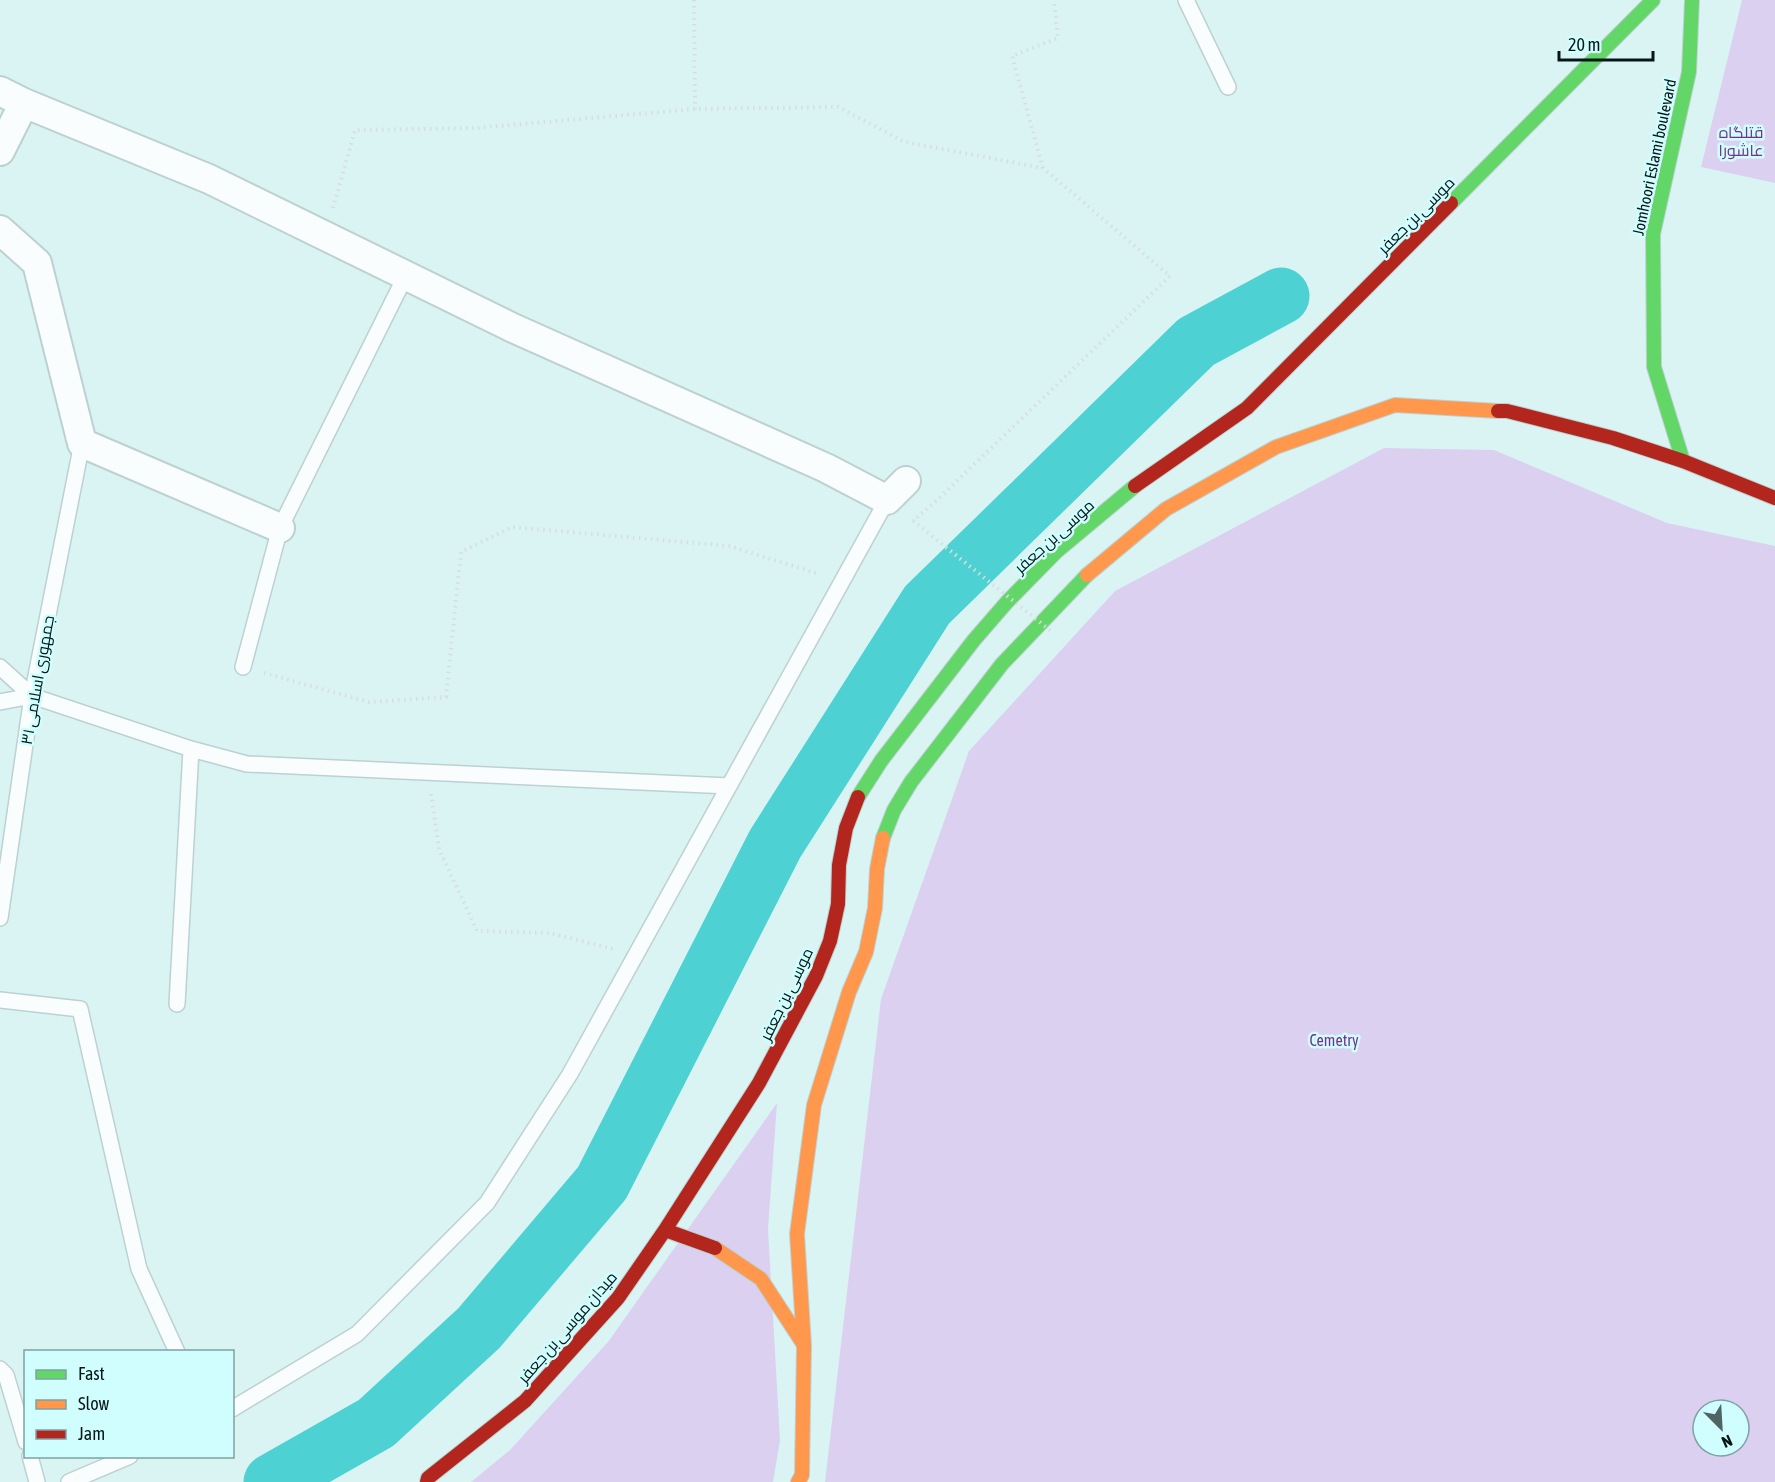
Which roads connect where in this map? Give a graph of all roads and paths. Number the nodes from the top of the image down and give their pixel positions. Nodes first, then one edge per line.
1 (693, 0) edge
2 (1054, 0) edge
3 (1186, 0) edge
4 (1653, 0) edge
5 (1692, 0) edge
6 (1228, 87) dead end
7 (12, 97) edge
8 (695, 109) junction
9 (0, 151) edge
10 (1043, 168) junction
11 (0, 230) edge
12 (325, 235) junction
13 (406, 275) junction
14 (82, 443) junction
15 (1683, 461) junction
16 (897, 491) joint
17 (1775, 498) edge
18 (280, 528) junction
19 (842, 582) junction
20 (1051, 631) dead end
21 (0, 667) edge
22 (243, 667) joint
23 (33, 696) junction
24 (0, 702) edge
25 (191, 749) junction
26 (428, 772) junction
27 (729, 786) junction
28 (0, 918) edge
29 (635, 955) junction
30 (0, 1000) edge
31 (177, 1004) dead end
32 (665, 1230) junction
33 (804, 1345) junction
34 (176, 1350) edge
35 (0, 1369) edge
36 (234, 1408) edge
37 (24, 1435) edge
38 (31, 1458) edge
39 (125, 1458) edge
40 (37, 1482) edge
41 (69, 1482) edge
42 (427, 1482) edge
43 (798, 1482) edge

1 - 8 path
2 - 10 path
3 - 6 lane
4 - 32 street, موسی بن جعفر
5 - 15 street, Jomhoori Eslami boulevard
7 - 9 street
7 - 12 street
8 - 10 path
8 - 12 path
10 - 20 path, bridge
11 - 14 street, جمهوری اسلامی ۳۱
12 - 13 street
13 - 16 street
13 - 18 lane
14 - 18 street
14 - 23 lane, جمهوری اسلامی ۳۱
15 - 17 street
15 - 33 street
16 - 19 lane
18 - 22 lane
19 - 22 path
19 - 27 lane
21 - 23 lane
23 - 24 lane
23 - 25 lane
23 - 28 lane, جمهوری اسلامی ۳۱
25 - 26 lane
25 - 31 lane
26 - 27 lane
26 - 29 path
27 - 29 lane
29 - 36 lane
30 - 34 lane
32 - 33 street
32 - 42 street, میدان موسی بن جعفر
33 - 43 street
35 - 37 lane
38 - 40 lane
39 - 41 lane

